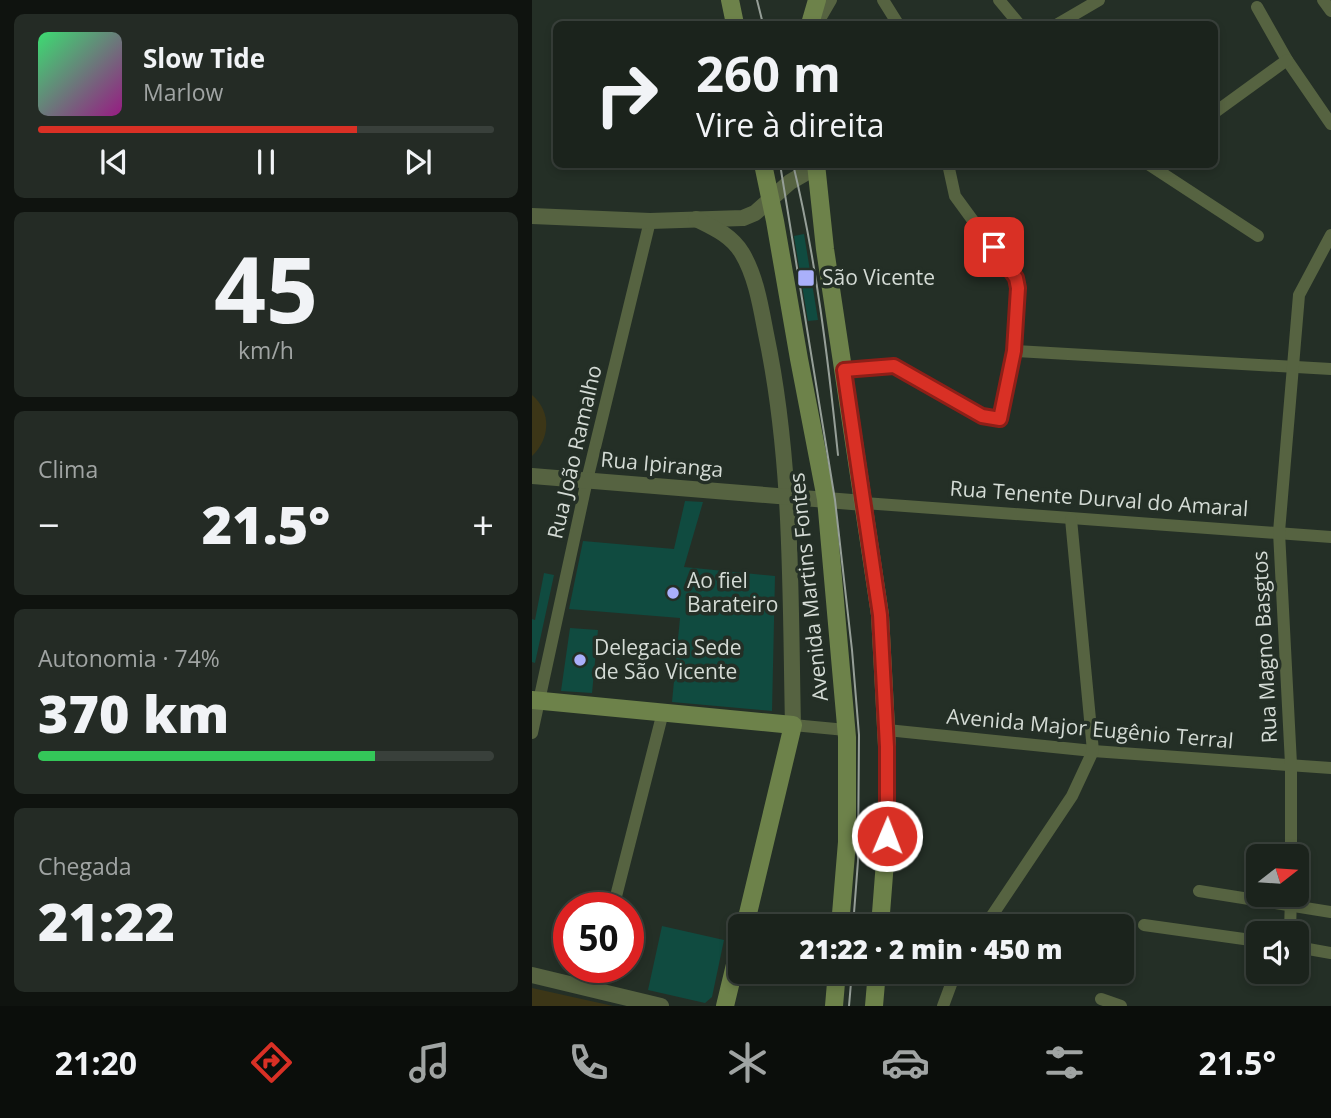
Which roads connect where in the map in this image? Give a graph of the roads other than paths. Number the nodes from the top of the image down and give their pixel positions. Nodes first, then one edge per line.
1 (730, 0) edge
2 (817, 0) edge
3 (831, 0) edge
4 (883, 0) edge
5 (999, 0) edge
6 (1099, 0) edge
7 (1323, 0) edge
8 (1257, 7) dead end
9 (1331, 11) edge
10 (734, 21) edge
11 (811, 21) edge
12 (819, 21) edge
13 (896, 21) edge
14 (1016, 21) edge
15 (1063, 21) edge
16 (1287, 60) junction
17 (1218, 110) edge
18 (1331, 124) edge
19 (763, 168) edge
20 (813, 168) edge
21 (818, 168) edge
22 (949, 168) edge
23 (1154, 168) edge
24 (769, 199) junction
25 (532, 216) edge
26 (696, 219) junction
27 (650, 221) junction
28 (1331, 234) edge
29 (1258, 236) dead end
30 (1014, 351) junction
31 (1292, 366) junction
32 (1331, 369) edge
33 (844, 370) junction
34 (532, 476) edge
35 (587, 480) junction
36 (788, 496) junction
37 (826, 499) junction
38 (864, 503) junction
39 (1071, 519) junction
40 (1279, 532) junction
41 (1331, 537) edge
42 (536, 700) edge
43 (663, 712) junction
44 (793, 725) junction
45 (846, 730) junction
46 (887, 730) junction
47 (532, 733) edge
48 (1093, 751) junction
49 (1291, 764) junction
50 (1331, 768) edge
51 (1291, 844) edge
52 (1199, 891) dead end
53 (617, 892) edge
54 (1246, 896) edge
55 (1309, 905) edge
56 (1331, 912) edge
57 (748, 914) edge
58 (841, 914) edge
59 (881, 914) edge
60 (993, 914) edge
61 (1144, 925) dead end
62 (1246, 940) edge
63 (1309, 949) edge
64 (1331, 953) edge
65 (532, 975) edge
66 (594, 983) edge
67 (730, 984) edge
68 (836, 984) edge
69 (876, 984) edge
70 (951, 984) edge
71 (593, 988) junction
72 (1101, 999) dead end
73 (874, 1003) edge
74 (661, 1006) edge
75 (725, 1006) edge
76 (834, 1006) edge
77 (943, 1006) edge
78 (1121, 1006) edge

1 - 10 main road
2 - 11 main road
3 - 12 street
4 - 13 street
5 - 14 street
6 - 15 street
7 - 9 street
8 - 16 street
16 - 17 street
16 - 18 street
19 - 24 main road, Avenida Martins Fontes
20 - 24 street
21 - 33 main road
22 - 30 street
23 - 29 street
24 - 26 street
24 - 37 main road, Avenida Martins Fontes
25 - 27 street
26 - 27 street
26 - 36 street
27 - 35 street, Rua João Ramalho
28 - 31 street, Rua Magno Basgtos
30 - 31 street
30 - 33 street
31 - 32 street
31 - 40 street, Rua Magno Basgtos
33 - 38 main road
34 - 35 street, Rua Ipiranga
35 - 36 street, Rua Ipiranga
35 - 42 street, Rua João Ramalho
36 - 37 street
36 - 44 street
37 - 38 street
37 - 45 main road, Avenida Martins Fontes
38 - 39 street, Rua Tenente Durval do Amaral
38 - 46 main road
39 - 40 street, Rua Tenente Durval do Amaral
39 - 48 street
40 - 41 street, Rua Tenente Durval do Amaral
40 - 49 street, Rua Magno Basgtos
42 - 43 main road
42 - 47 street, Rua João Ramalho
43 - 44 main road
43 - 53 street
44 - 45 street
44 - 57 main road
45 - 58 main road, Avenida Martins Fontes
46 - 48 street, Avenida Major Eugênio Terral
46 - 59 main road
48 - 49 street, Avenida Major Eugênio Terral
48 - 60 street
49 - 50 street, Avenida Major Eugênio Terral
49 - 51 street, Rua Magno Basgtos
52 - 54 street
55 - 56 street
61 - 62 street
63 - 64 street
65 - 71 street
66 - 71 street
67 - 75 main road
68 - 76 main road
69 - 73 main road
70 - 77 street
71 - 74 street
72 - 78 street

